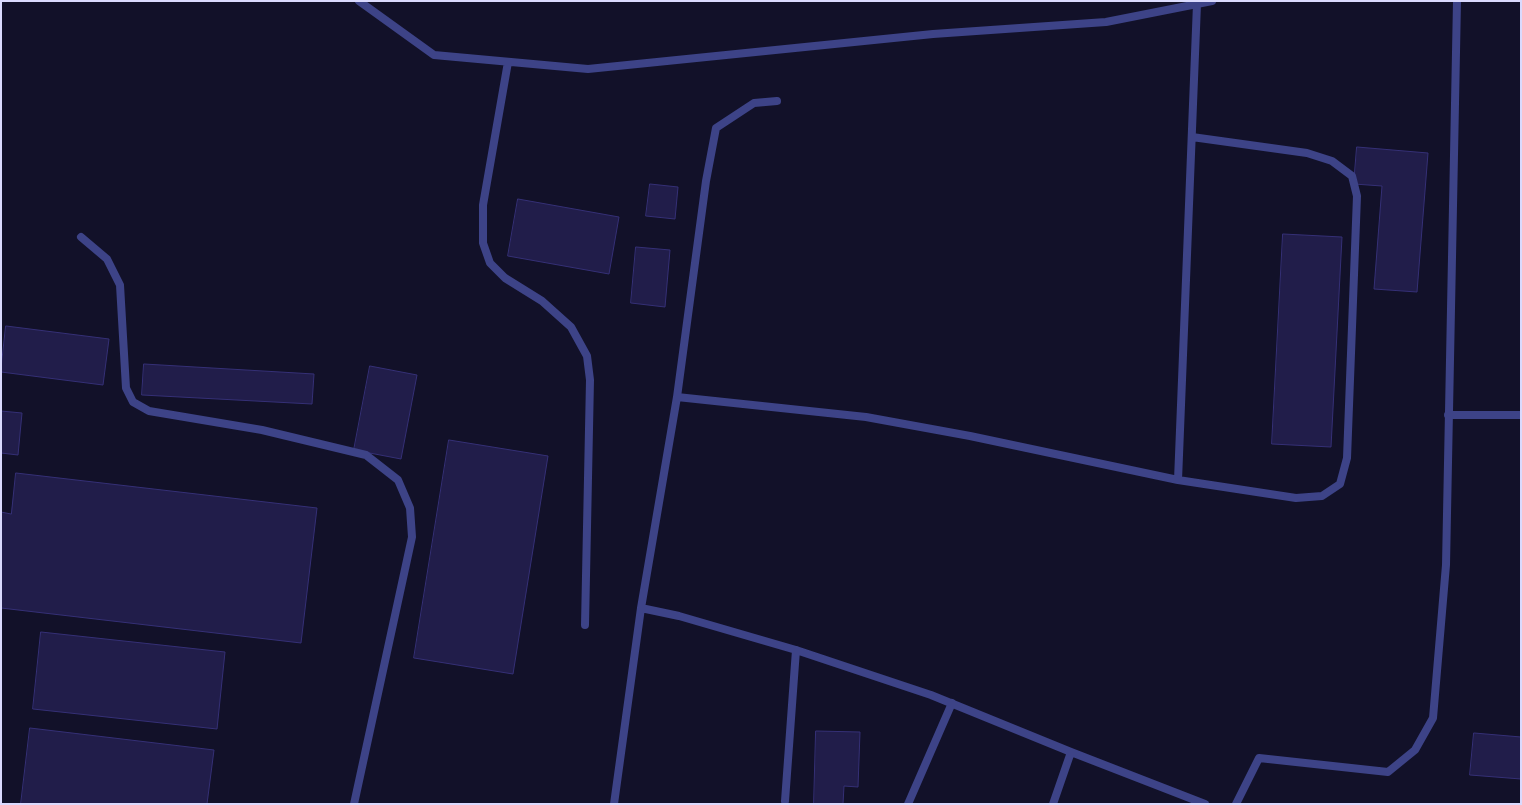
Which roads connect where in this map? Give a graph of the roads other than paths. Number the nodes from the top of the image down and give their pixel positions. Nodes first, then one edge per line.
1 (359, 1) edge
2 (1212, 1) edge
3 (1457, 1) edge
4 (1197, 4) junction
5 (508, 62) junction
6 (777, 101) dead end
7 (1192, 137) junction
8 (81, 238) dead end
9 (677, 397) junction
10 (1448, 415) junction
11 (1521, 415) edge
12 (1178, 480) junction
13 (641, 608) junction
14 (585, 625) dead end
15 (796, 650) junction
16 (952, 703) junction
17 (1071, 752) junction
18 (785, 801) dead end
19 (354, 804) edge
20 (614, 804) edge
21 (908, 804) edge
22 (1053, 804) edge
23 (1205, 804) edge
24 (1236, 804) edge

1 - 5 lane
2 - 4 lane
3 - 10 lane
4 - 5 lane
4 - 7 lane
5 - 14 lane
6 - 9 lane
7 - 12 lane
7 - 12 lane
8 - 19 lane
9 - 12 lane
9 - 13 lane
10 - 11 lane
10 - 24 lane
13 - 15 lane
13 - 20 lane
15 - 16 lane
15 - 18 lane
16 - 17 lane
16 - 21 lane
17 - 22 lane
17 - 23 lane

